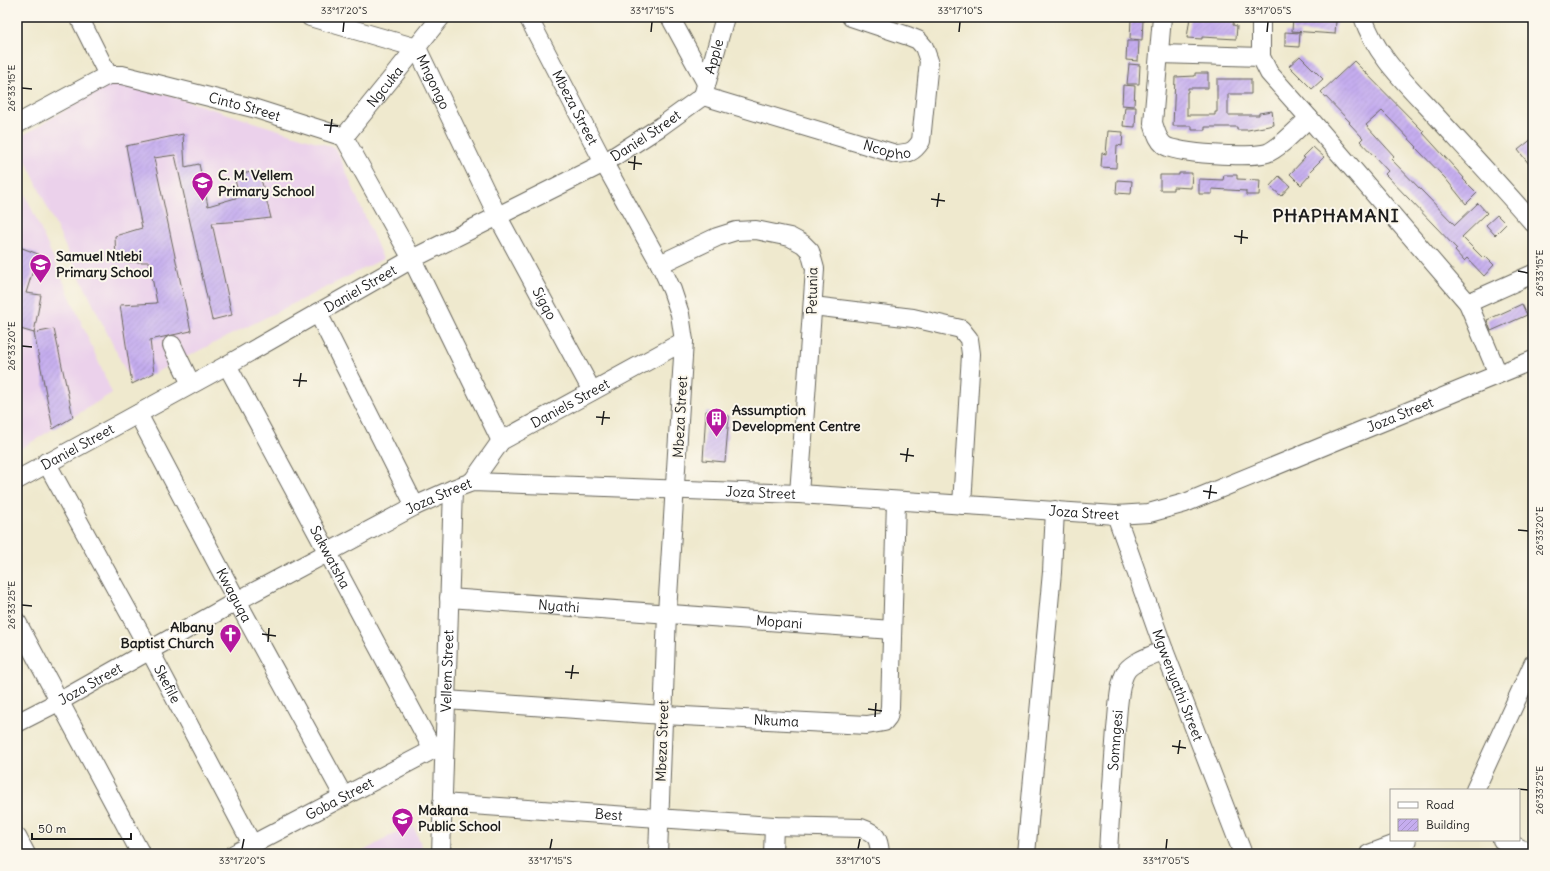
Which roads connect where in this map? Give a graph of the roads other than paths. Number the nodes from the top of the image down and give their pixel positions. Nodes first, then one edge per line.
1 (79, 17) edge
2 (310, 17) edge
3 (442, 17) edge
4 (528, 17) edge
5 (670, 17) edge
6 (725, 17) edge
7 (851, 17) edge
8 (1162, 17) edge
9 (1261, 17) edge
10 (1362, 17) edge
11 (417, 48) junction
12 (1160, 54) junction
13 (1261, 57) junction
14 (108, 74) junction
15 (705, 90) junction
16 (1310, 118) junction
17 (17, 124) edge
18 (344, 137) junction
19 (604, 163) junction
20 (498, 217) junction
21 (1533, 223) edge
22 (412, 259) junction
23 (660, 264) junction
24 (1533, 274) edge
25 (1468, 303) junction
26 (813, 306) junction
27 (318, 313) junction
28 (684, 341) junction
29 (172, 345) dead end
30 (1533, 360) edge
31 (227, 365) junction
32 (1498, 374) junction
33 (191, 384) junction
34 (592, 391) junction
35 (138, 414) junction
36 (501, 440) junction
37 (46, 462) junction
38 (17, 480) edge
39 (472, 482) junction
40 (453, 488) junction
41 (676, 489) junction
42 (799, 494) junction
43 (896, 501) junction
44 (962, 505) junction
45 (415, 506) junction
46 (1055, 510) junction
47 (1116, 515) junction
48 (328, 553) junction
49 (449, 598) junction
50 (237, 601) junction
51 (667, 613) junction
52 (17, 622) edge
53 (892, 630) junction
54 (1164, 650) junction
55 (150, 651) junction
56 (1533, 664) edge
57 (446, 700) junction
58 (60, 701) junction
59 (663, 715) junction
60 (17, 723) edge
61 (438, 747) junction
62 (1476, 789) edge
63 (344, 797) junction
64 (442, 803) junction
65 (660, 818) junction
66 (774, 826) junction
67 (17, 837) edge
68 (1404, 841) edge
69 (1504, 841) edge
70 (252, 844) junction
71 (26, 854) edge
72 (141, 854) edge
73 (234, 854) edge
74 (441, 854) edge
75 (658, 854) edge
76 (773, 854) edge
77 (880, 854) edge
78 (1026, 854) edge
79 (1108, 854) edge
80 (1243, 854) edge
81 (1369, 854) edge
82 (1532, 854) edge

1 - 14 street
2 - 11 street, Mngongo
3 - 11 street, Ngcuka
4 - 19 street, Mbeza Street
5 - 15 street
6 - 15 street, Apple
7 - 15 street, Ncopho
8 - 12 street
9 - 13 street
10 - 21 street
11 - 18 street, Ngcuka
11 - 20 street, Mngongo
12 - 13 street
12 - 16 street
13 - 16 street
14 - 17 street
14 - 18 street, Cinto Street
15 - 19 street, Daniel Street
16 - 25 street
18 - 22 street
19 - 20 street, Daniel Street
19 - 23 street, Mbeza Street
20 - 22 street, Daniel Street
20 - 34 street, Sigqo
22 - 27 street, Daniel Street
22 - 36 street
23 - 26 street, Petunia
23 - 28 street, Mbeza Street
24 - 25 street
25 - 32 street
26 - 42 street, Petunia
26 - 44 street
27 - 31 street, Daniel Street
27 - 45 street
28 - 34 street, Daniels Street
28 - 41 street, Mbeza Street
29 - 33 street
30 - 32 street, Joza Street
31 - 33 street, Daniel Street
31 - 48 street, Sakwatsha
32 - 47 street, Joza Street
33 - 35 street, Daniel Street
34 - 36 street, Daniels Street
35 - 37 street, Daniel Street
35 - 50 street, Kwaguqa
36 - 39 street, Daniels Street
37 - 38 street, Daniel Street
37 - 55 street, Skefile
39 - 40 street, Joza Street
39 - 41 street, Joza Street
40 - 45 street, Joza Street
40 - 49 street, Vellem Street
41 - 42 street, Joza Street
41 - 51 street, Mbeza Street
42 - 43 street, Joza Street
43 - 44 street, Joza Street
43 - 53 street, Nkuma
44 - 46 street, Joza Street
45 - 48 street, Joza Street
46 - 47 street, Joza Street
46 - 78 street
47 - 54 street, Mgwenyathi Street
48 - 50 street, Joza Street
48 - 61 street, Sakwatsha
49 - 51 street, Nyathi
49 - 57 street, Vellem Street
50 - 55 street, Joza Street
50 - 63 street, Kwaguqa
51 - 53 street, Mopani
51 - 59 street, Mbeza Street
52 - 58 street
53 - 59 street, Nkuma
54 - 79 street, Somngesi
54 - 80 street, Mgwenyathi Street
55 - 58 street, Joza Street
55 - 70 street, Skefile
56 - 62 street
57 - 59 street, Nkuma
57 - 61 street, Vellem Street
58 - 60 street, Joza Street
58 - 72 street
59 - 65 street, Mbeza Street
61 - 63 street, Goba Street
61 - 64 street, Vellem Street
63 - 70 street, Goba Street
64 - 65 street, Best
64 - 74 street, Vellem Street
65 - 66 street, Best
65 - 75 street, Mbeza Street
66 - 76 street
66 - 77 street, Best
67 - 71 street
68 - 81 street
69 - 82 street
70 - 73 street, Goba Street

